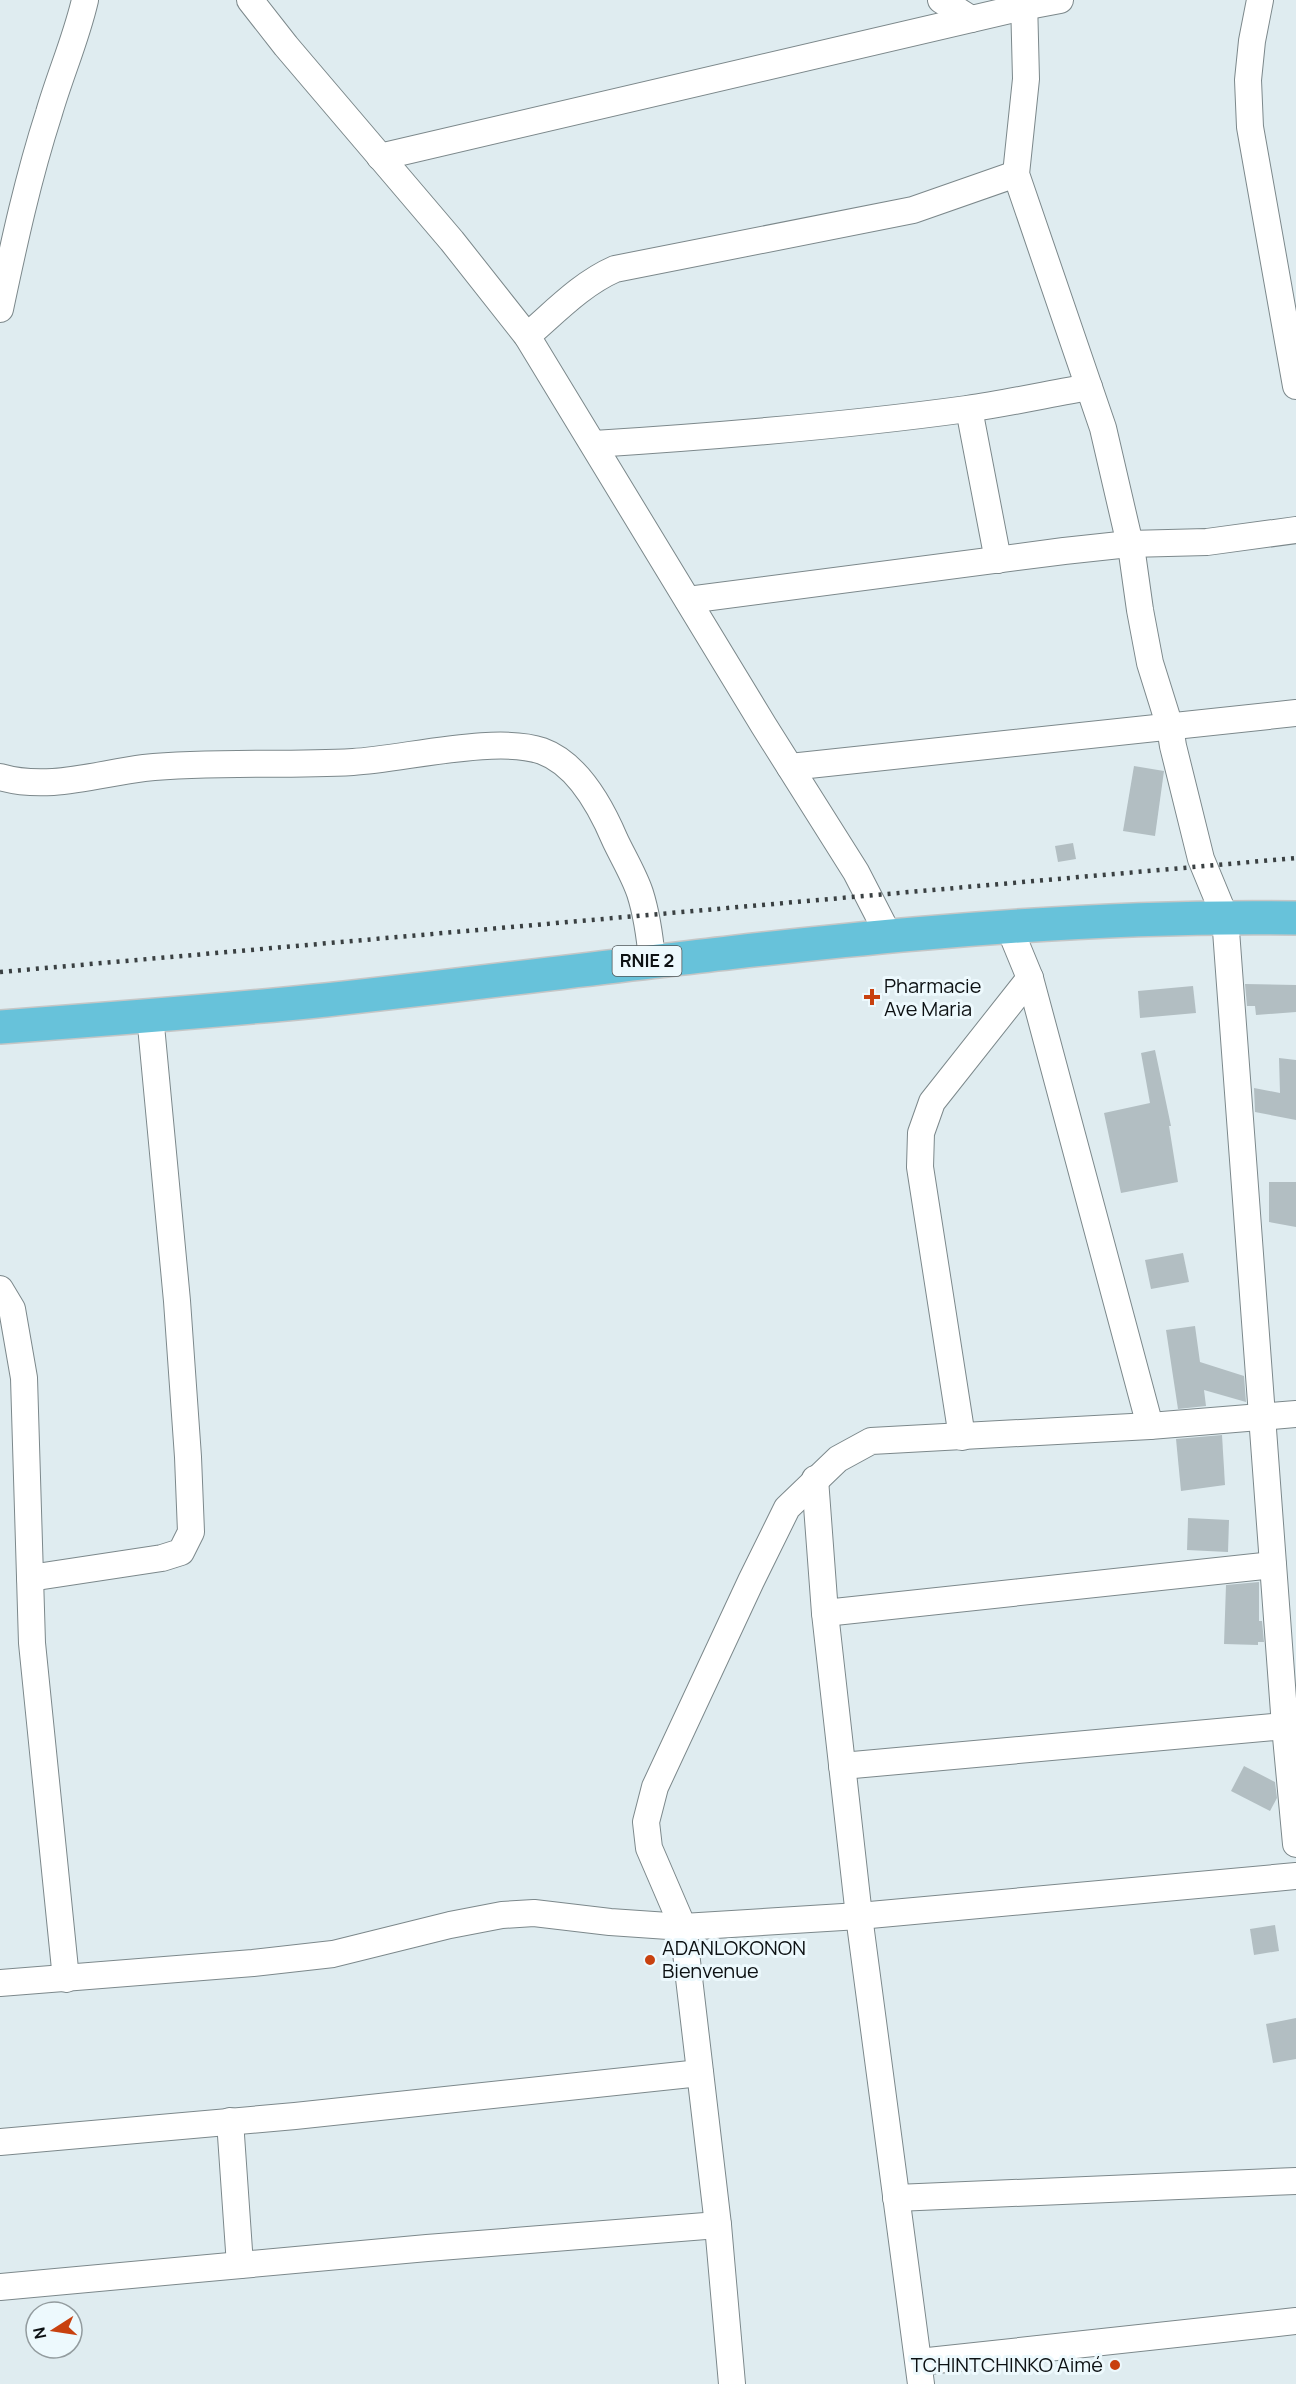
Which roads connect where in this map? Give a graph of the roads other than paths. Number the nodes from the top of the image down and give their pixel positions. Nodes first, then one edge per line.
1 (85, 0) edge
2 (250, 0) edge
3 (941, 0) edge
4 (1060, 0) edge
5 (1260, 0) edge
6 (1023, 3) edge
7 (971, 19) junction
8 (381, 158) junction
9 (1016, 174) junction
10 (0, 309) edge
11 (527, 336) junction
12 (1296, 386) edge
13 (1089, 387) junction
14 (969, 409) junction
15 (594, 444) junction
16 (1296, 530) edge
17 (1129, 544) junction
18 (998, 560) junction
19 (688, 600) junction
20 (1296, 713) edge
21 (1170, 727) junction
22 (790, 767) junction
23 (0, 777) edge
24 (1225, 917) junction
25 (1296, 918) edge
26 (1009, 927) junction
27 (890, 938) junction
28 (652, 960) junction
29 (1030, 978) junction
30 (150, 1015) junction
31 (0, 1027) edge
32 (0, 1289) edge
33 (1296, 1414) edge
34 (1263, 1417) junction
35 (1150, 1426) junction
36 (962, 1437) junction
37 (815, 1479) junction
38 (1274, 1565) junction
39 (30, 1578) junction
40 (825, 1613) junction
41 (1285, 1726) junction
42 (843, 1766) junction
43 (1296, 1844) edge
44 (1296, 1876) edge
45 (859, 1916) junction
46 (683, 1927) junction
47 (66, 1979) junction
48 (0, 1983) edge
49 (700, 2073) junction
50 (230, 2121) junction
51 (0, 2142) edge
52 (1296, 2181) edge
53 (896, 2198) junction
54 (718, 2224) junction
55 (240, 2265) junction
56 (0, 2287) edge
57 (1296, 2321) edge
58 (920, 2373) edge
59 (732, 2384) edge

1 - 10 street
2 - 8 street
3 - 7 street
4 - 6 street
5 - 12 street
6 - 7 street
6 - 9 street
7 - 8 street
8 - 11 street
9 - 11 street
9 - 13 street
11 - 15 street
13 - 14 street
13 - 17 street
14 - 15 street
14 - 18 street
15 - 19 street
16 - 17 street
17 - 18 street
17 - 21 street
18 - 19 street
19 - 22 street
20 - 21 street
21 - 22 street
21 - 24 street
22 - 27 street
23 - 28 street
24 - 25 highway, RNIE 2
24 - 26 highway, RNIE 2
24 - 34 street
26 - 27 highway, RNIE 2
26 - 29 street
27 - 28 highway, RNIE 2
28 - 30 highway, RNIE 2
29 - 35 street
29 - 36 street
30 - 31 highway, RNIE 2
30 - 39 street
32 - 39 street
33 - 34 street
34 - 35 street
34 - 38 street
35 - 36 street
36 - 37 street
37 - 40 street
37 - 46 street
38 - 40 street
38 - 41 street
39 - 47 street
40 - 42 street
41 - 42 street
41 - 43 street
42 - 45 street
44 - 45 street
45 - 46 street
45 - 53 street
46 - 47 street
46 - 49 street
47 - 48 street
49 - 50 street
49 - 54 street
50 - 51 street
50 - 55 street
52 - 53 street
53 - 58 street
54 - 55 street
54 - 59 street
55 - 56 street
57 - 58 street

